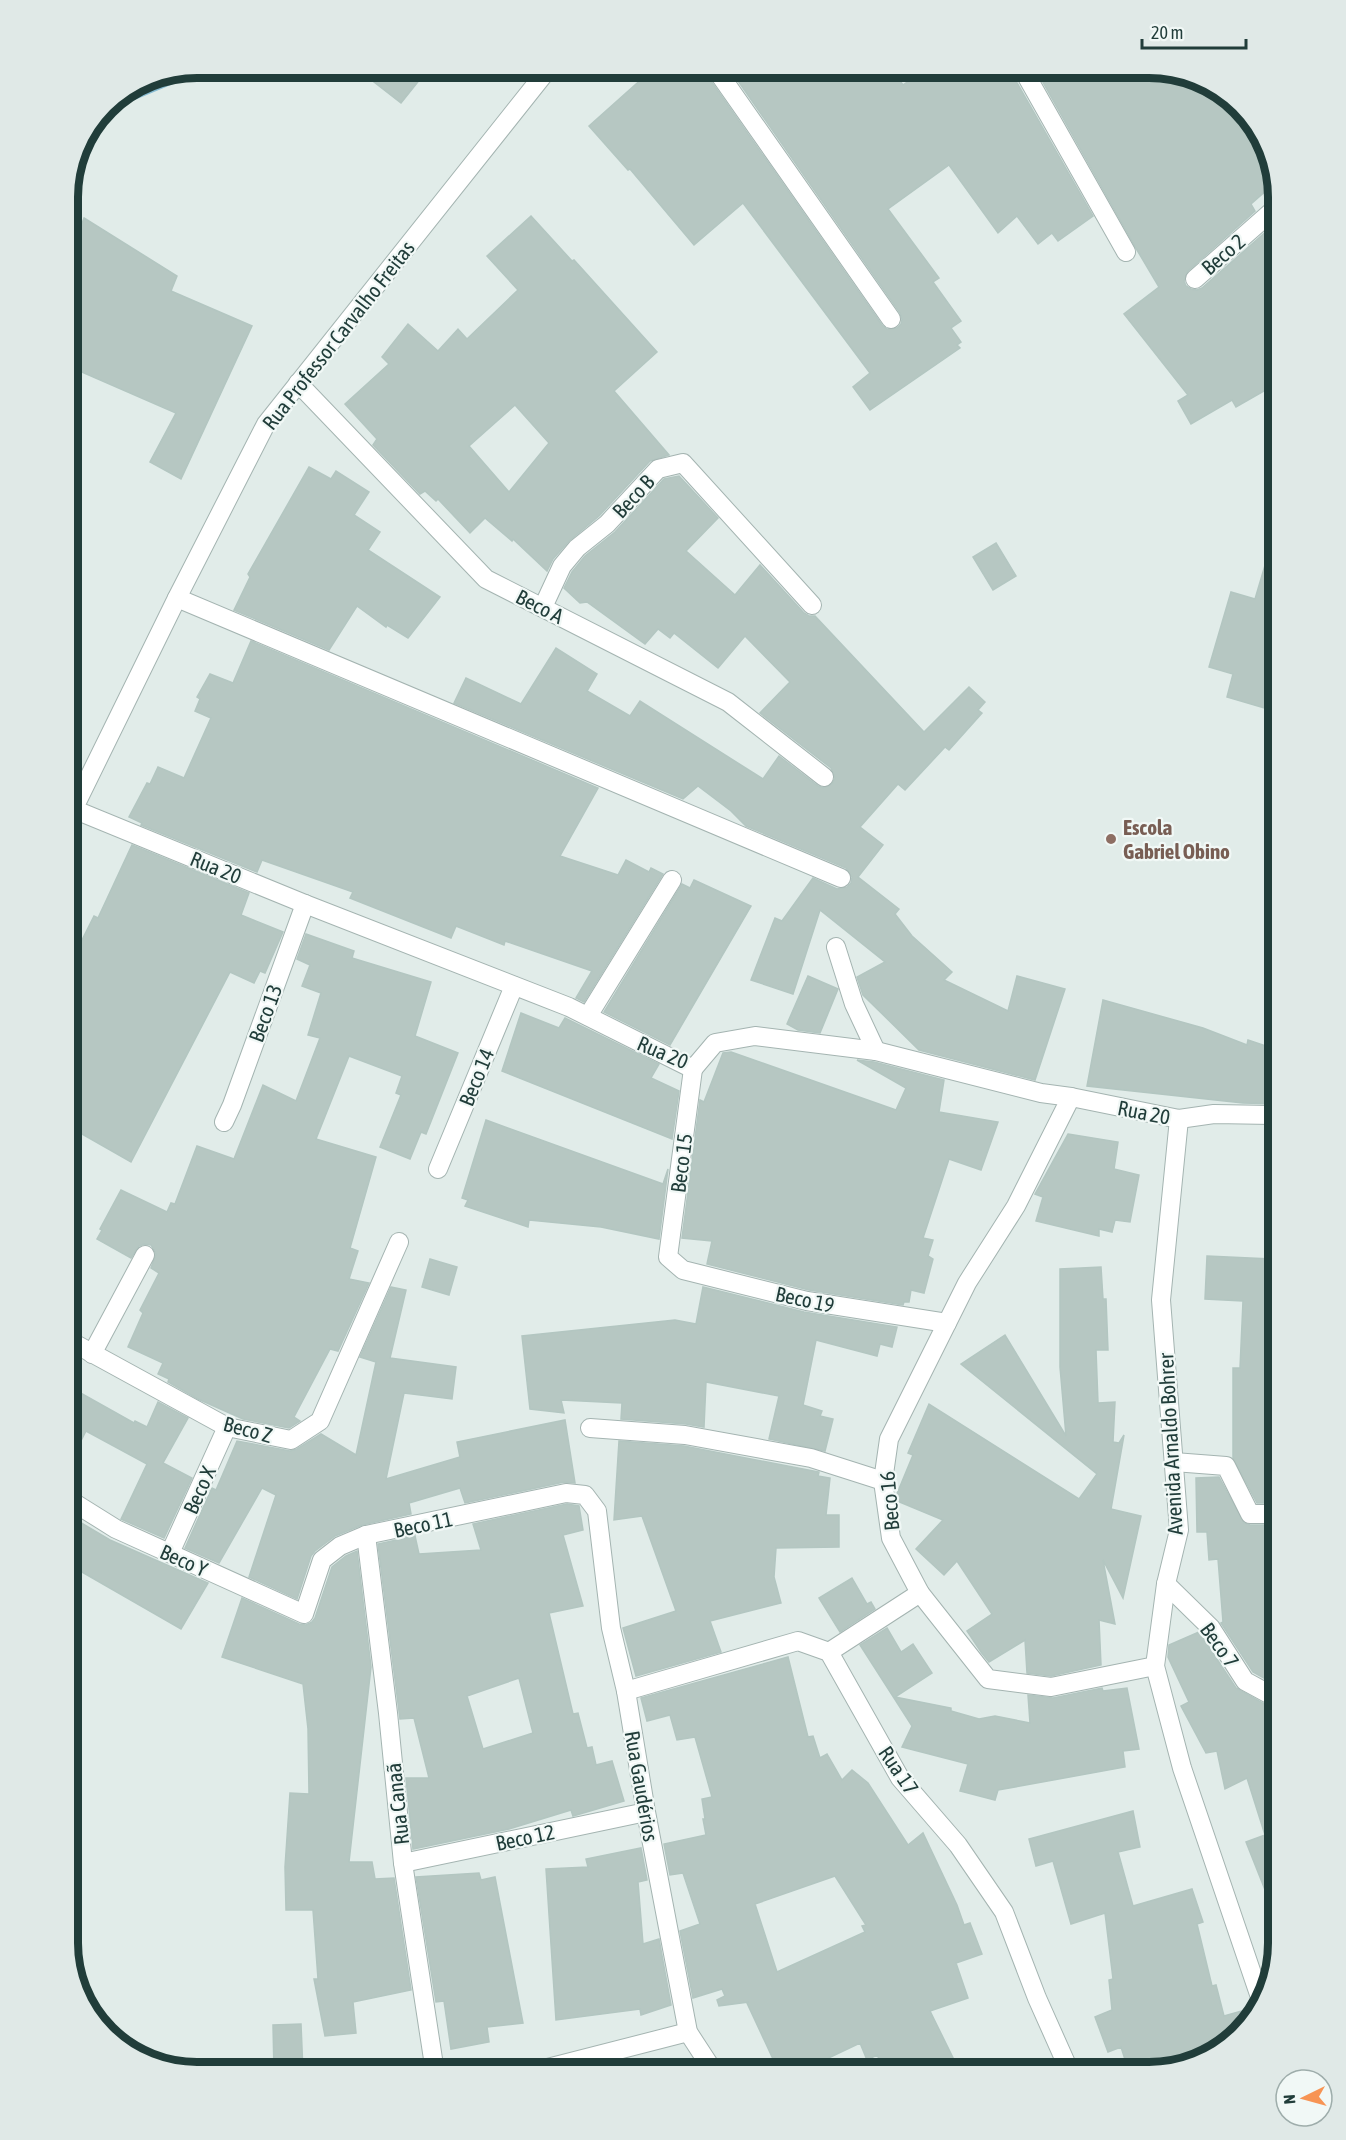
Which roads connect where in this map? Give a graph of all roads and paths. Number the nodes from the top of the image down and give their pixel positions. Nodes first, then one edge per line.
1 (541, 78) edge
2 (722, 78) edge
3 (1028, 78) edge
4 (1268, 215) edge
5 (1126, 252) dead end
6 (1195, 279) dead end
7 (891, 319) dead end
8 (298, 383) junction
9 (177, 598) junction
10 (812, 605) dead end
11 (543, 607) junction
12 (824, 777) dead end
13 (78, 798) edge
14 (78, 817) edge
15 (841, 878) dead end
16 (672, 880) dead end
17 (305, 904) junction
18 (836, 947) dead end
19 (514, 986) junction
20 (588, 1016) junction
21 (876, 1051) junction
22 (693, 1069) junction
23 (1071, 1097) junction
24 (1268, 1115) edge
25 (1179, 1119) junction
26 (224, 1122) dead end
27 (438, 1169) dead end
28 (399, 1242) dead end
29 (145, 1255) dead end
30 (668, 1257) joint
31 (947, 1323) junction
32 (78, 1346) edge
33 (92, 1354) junction
34 (227, 1427) junction
35 (590, 1428) dead end
36 (1174, 1462) junction
37 (883, 1481) junction
38 (585, 1495) joint
39 (78, 1505) edge
40 (1268, 1514) edge
41 (366, 1535) junction
42 (170, 1553) junction
43 (1166, 1584) junction
44 (920, 1593) junction
45 (304, 1614) joint
46 (829, 1652) junction
47 (1155, 1666) junction
48 (626, 1691) junction
49 (1268, 1694) edge
50 (646, 1812) junction
51 (403, 1863) junction
52 (1258, 1991) edge
53 (688, 2032) junction
54 (433, 2062) edge
55 (571, 2062) edge
56 (708, 2062) edge
57 (1065, 2062) edge

1 - 8 street, Rua Professor Carvalho Freitas
2 - 7 street
3 - 5 street
4 - 6 street, Beco 2
8 - 9 street, Rua Professor Carvalho Freitas
8 - 11 street, Beco A
9 - 13 street, Rua Professor Carvalho Freitas
9 - 15 street
10 - 11 street, Beco B
11 - 12 street, Beco A
14 - 17 street, Rua 20
16 - 20 street
17 - 19 street, Rua 20
17 - 26 street, Beco 13
18 - 21 street
19 - 20 street, Rua 20
19 - 27 street, Beco 14
20 - 22 street, Rua 20
21 - 22 street, Rua 20
21 - 23 street, Rua 20
22 - 30 street, Beco 15
23 - 25 street, Rua 20
23 - 31 street, Beco 16
24 - 25 street, Rua 20
25 - 36 street, Avenida Arnaldo Bohrer
28 - 34 street, Beco Z
29 - 33 street
30 - 31 street, Beco 19
31 - 37 street, Beco 16
32 - 33 street, Beco Z
33 - 34 street, Beco Z
34 - 42 street, Beco X
35 - 37 street
36 - 40 street
36 - 43 street, Avenida Arnaldo Bohrer
37 - 44 street, Beco 16
38 - 41 street, Beco 11
38 - 48 street, Rua Gaudérios
39 - 42 street, Beco Y
41 - 45 street, Beco 11
41 - 51 street, Rua Canaã
42 - 45 street, Beco Y
43 - 47 street, Avenida Arnaldo Bohrer
43 - 49 street, Beco 7
44 - 46 street
44 - 47 street, Beco 16
46 - 48 street
46 - 57 street, Rua 17
47 - 52 street, Avenida Arnaldo Bohrer
48 - 50 street, Rua Gaudérios
50 - 51 street, Beco 12
50 - 53 street, Rua Gaudérios
51 - 54 street, Rua Canaã
53 - 55 street
53 - 56 street, Rua Gaudérios

